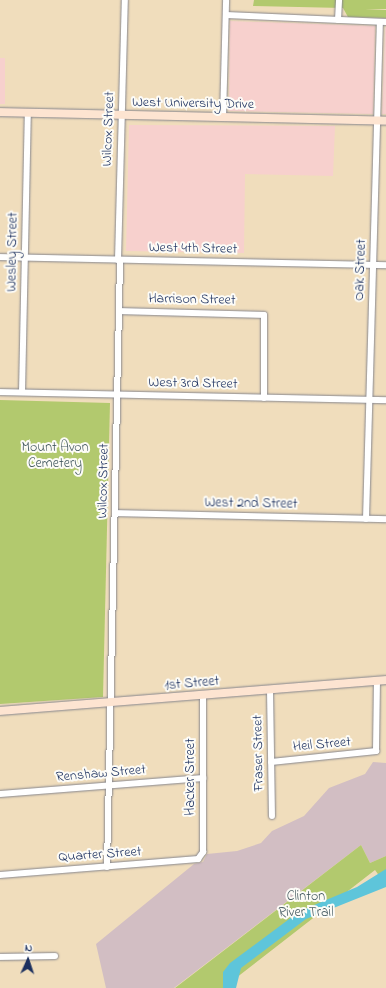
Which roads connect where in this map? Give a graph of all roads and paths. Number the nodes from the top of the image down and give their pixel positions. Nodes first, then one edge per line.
1 (125, 0) edge
2 (226, 0) edge
3 (340, 0) edge
4 (226, 15) junction
5 (338, 20) junction
6 (383, 22) edge
7 (0, 112) edge
8 (28, 113) junction
9 (122, 115) junction
10 (223, 118) junction
11 (377, 121) junction
12 (386, 121) edge
13 (0, 257) edge
14 (25, 257) junction
15 (119, 260) junction
16 (373, 265) junction
17 (386, 265) edge
18 (120, 310) junction
19 (0, 392) edge
20 (22, 392) junction
21 (118, 394) junction
22 (264, 398) junction
23 (370, 400) junction
24 (386, 400) edge
25 (115, 513) junction
26 (366, 519) junction
27 (386, 519) edge
28 (386, 680) edge
29 (376, 681) junction
30 (270, 690) junction
31 (203, 697) junction
32 (110, 704) junction
33 (0, 711) edge
34 (271, 762) junction
35 (203, 778) junction
36 (109, 785) junction
37 (0, 794) edge
38 (272, 816) dead end
39 (201, 857) joint
40 (107, 867) junction
41 (0, 875) edge
42 (55, 956) dead end
43 (0, 957) edge

1 - 9 street, Wilcox Street
2 - 4 street
3 - 5 street
4 - 5 street
4 - 10 street
5 - 6 street
6 - 11 street, Oak Street
7 - 8 main road, West University Drive
8 - 9 main road, West University Drive
8 - 14 street, Wesley Street
9 - 10 main road, West University Drive
9 - 15 street, Wilcox Street
10 - 11 main road, West University Drive
11 - 12 main road, West University Drive
11 - 16 street, Oak Street
13 - 14 street, West 4th Street
14 - 15 street, West 4th Street
14 - 20 street, Wesley Street
15 - 16 street, West 4th Street
15 - 18 street, Wilcox Street
16 - 17 street, West 4th Street
16 - 23 street, Oak Street
18 - 21 street, Wilcox Street
18 - 22 street, Harrison Street
19 - 20 street, West 3rd Street
20 - 21 street, West 3rd Street
21 - 22 street, West 3rd Street
21 - 25 street, Wilcox Street
22 - 23 street, West 3rd Street
23 - 24 street, West 3rd Street
23 - 26 street, Oak Street
25 - 26 street, West 2nd Street
25 - 32 street, Wilcox Street
26 - 27 street, West 2nd Street
28 - 29 main road, 1st Street
29 - 30 main road, 1st Street
29 - 34 street, Heil Street
30 - 31 main road, 1st Street
30 - 34 street, Fraser Street
31 - 32 main road, 1st Street
31 - 35 street, Hacker Street
32 - 33 main road, 1st Street
32 - 36 street, Wilcox Street
34 - 38 street, Fraser Street
35 - 36 street, Renshaw Street
35 - 39 street, Hacker Street
36 - 37 street, Renshaw Street
36 - 40 street, Wilcox Street
39 - 40 street, Quarter Street
40 - 41 street, Quarter Street
42 - 43 street

